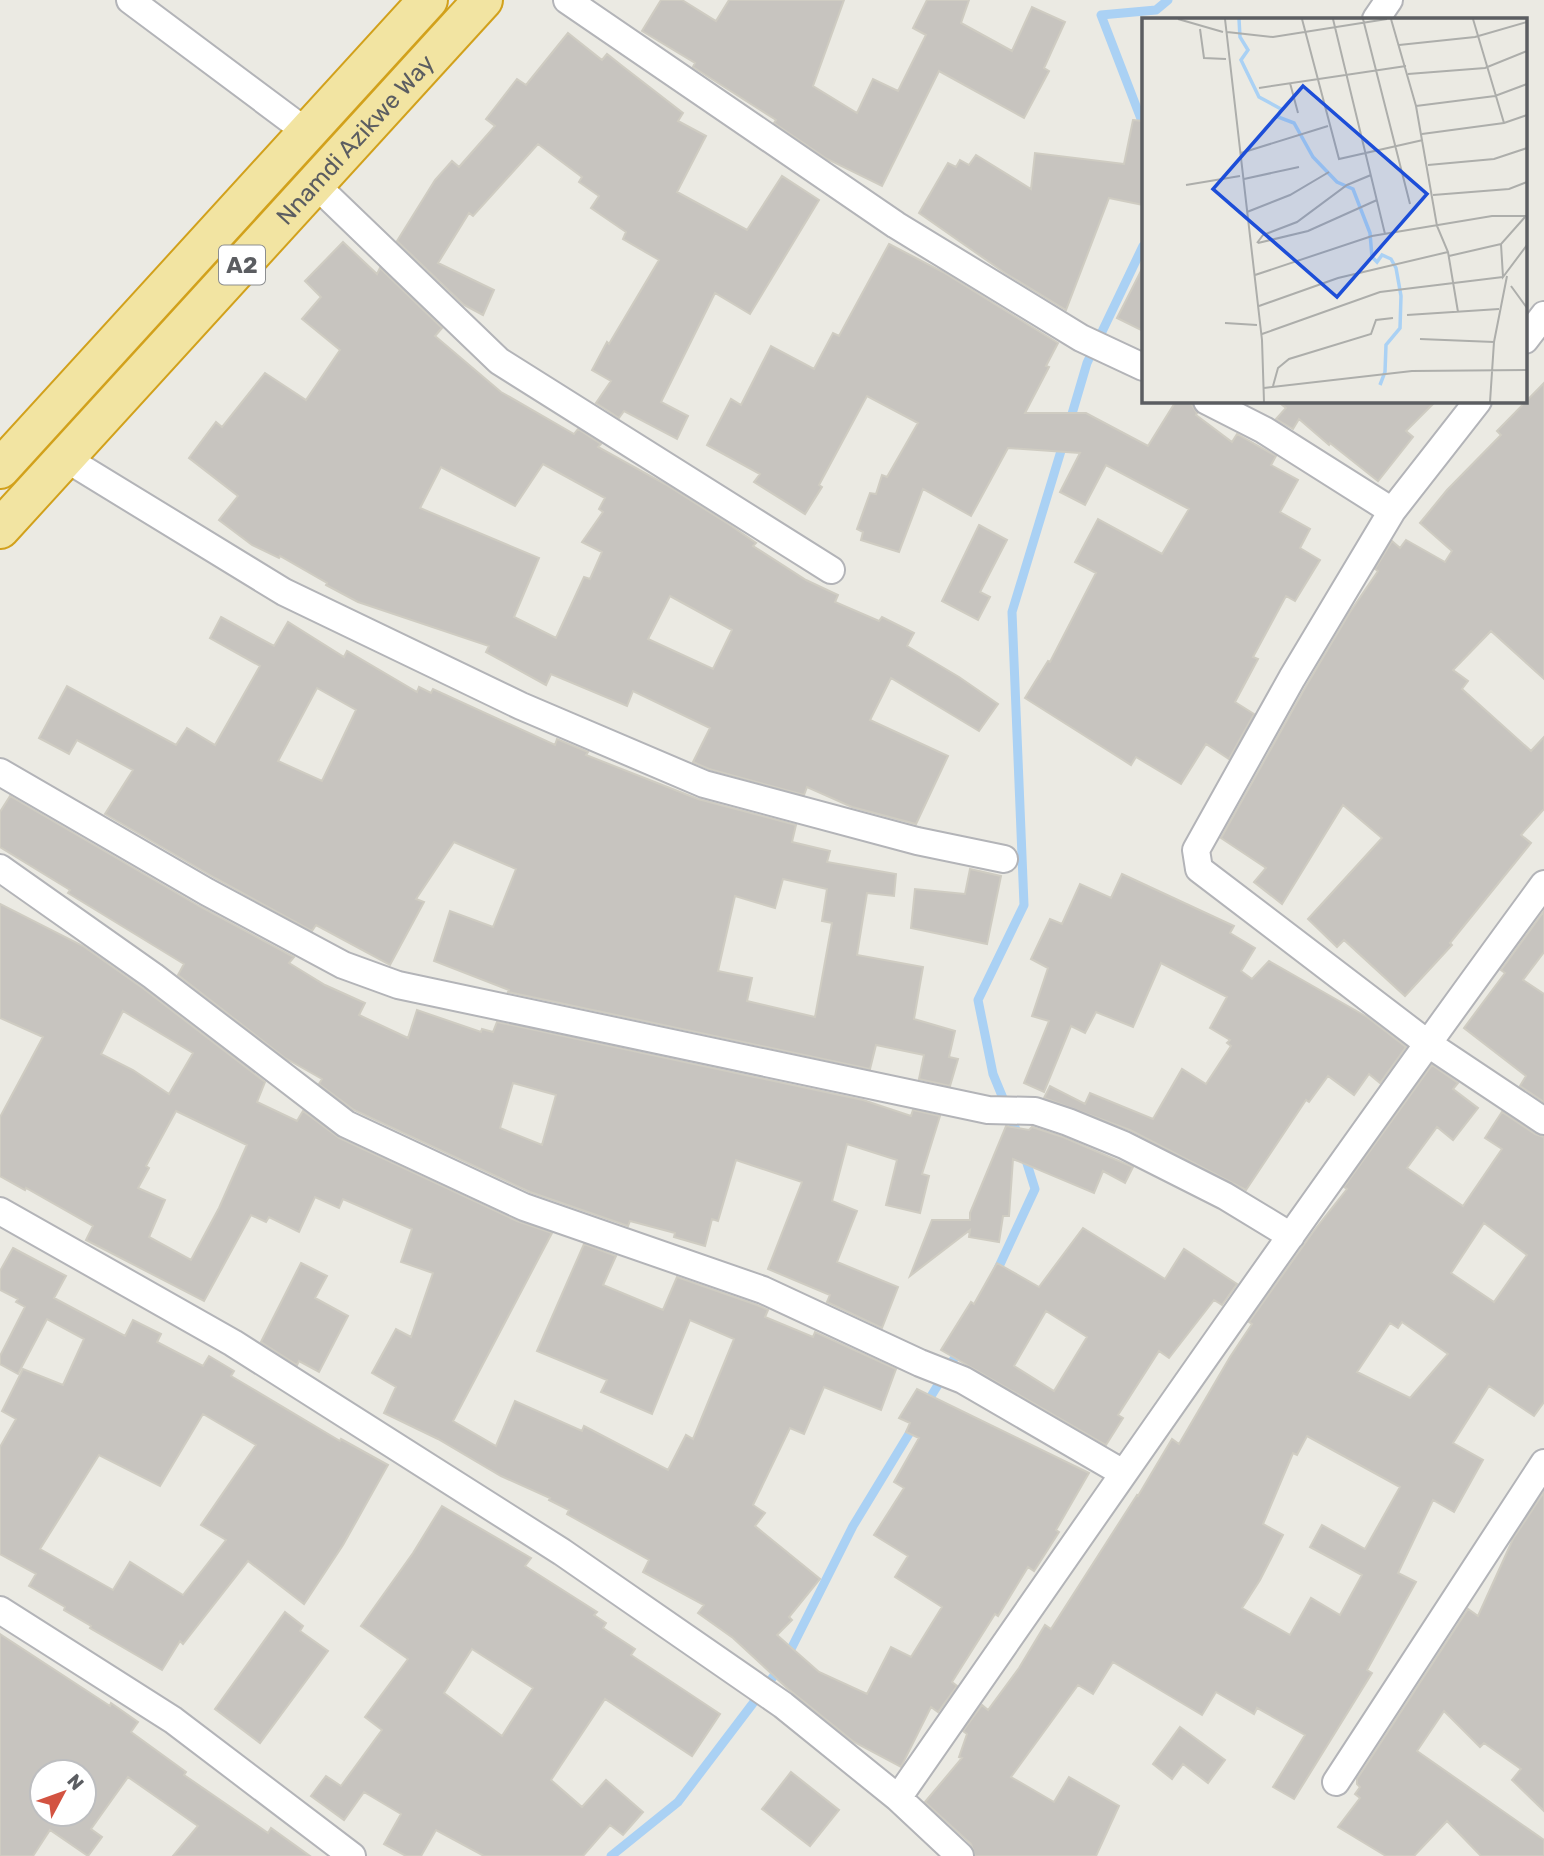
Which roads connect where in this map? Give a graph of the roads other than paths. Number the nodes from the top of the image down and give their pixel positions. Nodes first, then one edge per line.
1 (130, 0) edge
2 (428, 0) edge
3 (483, 0) edge
4 (567, 0) edge
5 (1389, 0) edge
6 (1377, 18) edge
7 (307, 133) junction
8 (316, 185) junction
9 (1544, 315) edge
10 (1526, 339) edge
11 (1138, 365) edge
12 (1209, 402) edge
13 (1477, 402) edge
14 (65, 458) junction
15 (0, 469) edge
16 (1392, 511) junction
17 (0, 530) edge
18 (831, 570) dead end
19 (0, 772) edge
20 (1004, 859) dead end
21 (0, 868) edge
22 (1544, 884) edge
23 (1427, 1043) junction
24 (1544, 1121) edge
25 (0, 1211) edge
26 (1291, 1236) junction
27 (1544, 1463) edge
28 (1123, 1473) junction
29 (0, 1610) edge
30 (1336, 1782) dead end
31 (898, 1798) junction
32 (352, 1856) edge
33 (960, 1856) edge

1 - 7 street
2 - 7 highway, Nnamdi Azikwe Way / A2
3 - 8 highway, Nnamdi Azikwe Way / A2
4 - 11 street
5 - 6 street
7 - 15 highway, Nnamdi Azikwe Way / A2
8 - 14 highway, Nnamdi Azikwe Way / A2
8 - 18 street
9 - 10 street
12 - 16 street
13 - 16 street
14 - 17 highway, Nnamdi Azikwe Way / A2
14 - 20 street
16 - 23 street
19 - 26 street
21 - 28 street
22 - 23 street
23 - 24 street
23 - 26 street
25 - 31 street
26 - 28 street
27 - 30 street
28 - 31 street
29 - 32 street
31 - 33 street

